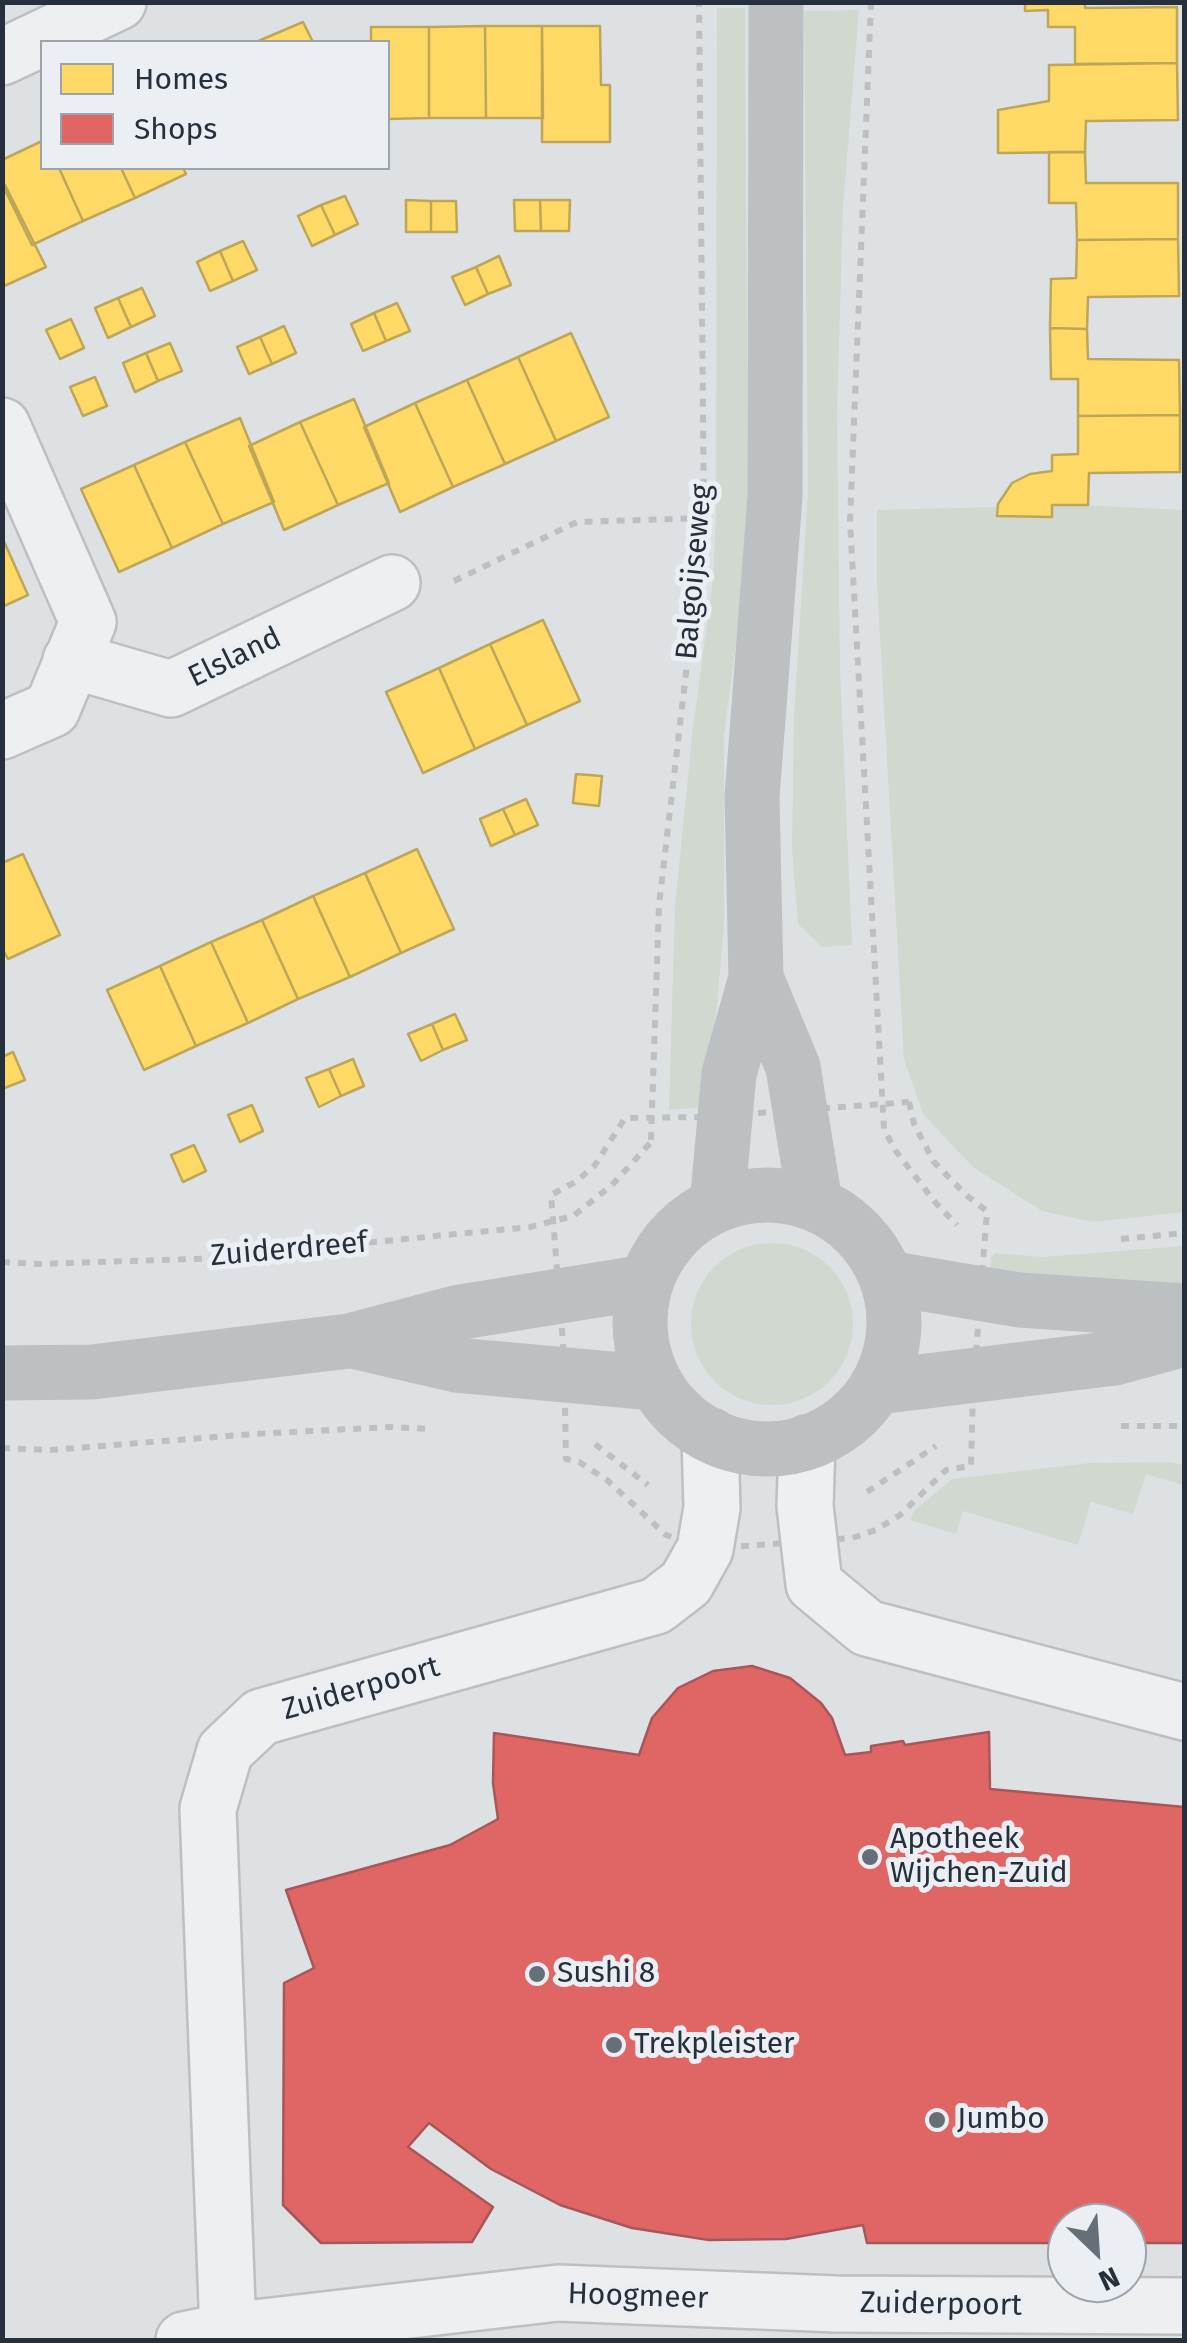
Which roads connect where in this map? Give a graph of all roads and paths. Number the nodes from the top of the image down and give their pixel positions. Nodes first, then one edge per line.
1 (118, 2) edge
2 (699, 2) edge
3 (776, 2) edge
4 (871, 2) edge
5 (2, 57) edge
6 (2, 426) edge
7 (704, 518) junction
8 (392, 583) joint
9 (71, 660) junction
10 (2, 731) edge
11 (756, 978) junction
12 (883, 1106) junction
13 (801, 1112) junction
14 (725, 1116) junction
15 (652, 1118) junction
16 (717, 1204) junction
17 (815, 1204) junction
18 (573, 1216) joint
19 (553, 1221) junction
20 (961, 1228) dead end
21 (2, 1262) edge
22 (888, 1278) junction
23 (646, 1282) junction
24 (979, 1294) junction
25 (560, 1296) junction
26 (1184, 1311) edge
27 (349, 1340) junction
28 (1184, 1340) edge
29 (2, 1374) edge
30 (974, 1374) junction
31 (564, 1375) junction
32 (654, 1383) junction
33 (878, 1386) junction
34 (430, 1429) dead end
35 (548, 1436) dead end
36 (568, 1437) junction
37 (710, 1437) junction
38 (948, 1438) dead end
39 (807, 1444) junction
40 (2, 1448) edge
41 (806, 1524) junction
42 (705, 1548) junction
43 (1184, 1712) edge
44 (1184, 2306) edge
45 (838, 2314) joint
46 (448, 2324) edge
47 (206, 2336) edge

1 - 5 street
2 - 7 path, Balgoijseweg
3 - 11 street
4 - 12 path
6 - 9 street
7 - 8 path
7 - 15 path, Balgoijseweg
8 - 9 street, Elsland
9 - 10 street
11 - 13 street
11 - 14 street
12 - 13 path
12 - 20 path
12 - 24 path
13 - 14 path
13 - 17 street
14 - 15 path
14 - 16 street
15 - 18 path, Balgoijseweg
15 - 19 path
16 - 17 street
16 - 23 street
17 - 22 street
18 - 19 path, Zuiderdreef
19 - 21 path, Zuiderdreef
19 - 25 path
22 - 24 street
22 - 33 street
23 - 25 street
23 - 32 street
24 - 26 street
24 - 30 path
25 - 27 street
25 - 31 path
27 - 29 street
27 - 31 street
28 - 30 street
30 - 33 street
30 - 41 path
31 - 32 street
31 - 36 path
32 - 37 street
33 - 39 street
34 - 40 path
35 - 36 path
36 - 42 path
37 - 39 street
37 - 42 street, Zuiderpoort
38 - 41 path
39 - 41 street
41 - 42 path
41 - 43 street
42 - 47 street, Zuiderpoort
44 - 45 street, Zuiderpoort
45 - 46 street, Hoogmeer
46 - 47 street, Hoogmeer

